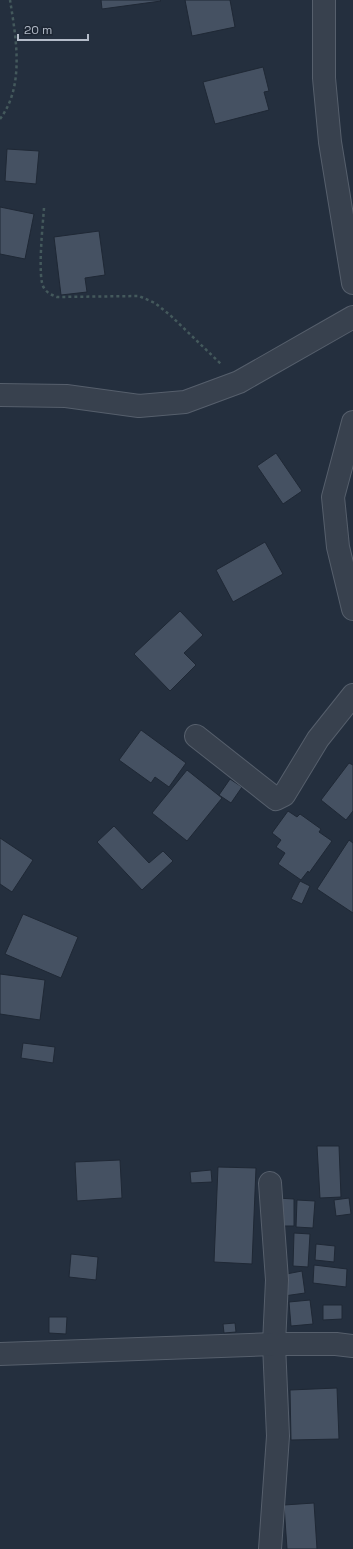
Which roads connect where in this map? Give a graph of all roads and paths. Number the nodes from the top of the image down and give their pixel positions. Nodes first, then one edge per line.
1 (10, 0) edge
2 (324, 0) edge
3 (0, 119) edge
4 (44, 208) dead end
5 (353, 283) edge
6 (353, 317) edge
7 (239, 382) junction
8 (0, 395) edge
9 (353, 422) edge
10 (353, 608) edge
11 (353, 695) edge
12 (196, 736) dead end
13 (270, 1183) dead end
14 (274, 1344) junction
15 (353, 1346) edge
16 (0, 1354) edge
17 (270, 1549) edge

1 - 3 path
2 - 5 street
4 - 7 path
6 - 7 street
7 - 8 street
9 - 10 street
11 - 12 street
13 - 14 street
14 - 15 street
14 - 16 street
14 - 17 street

